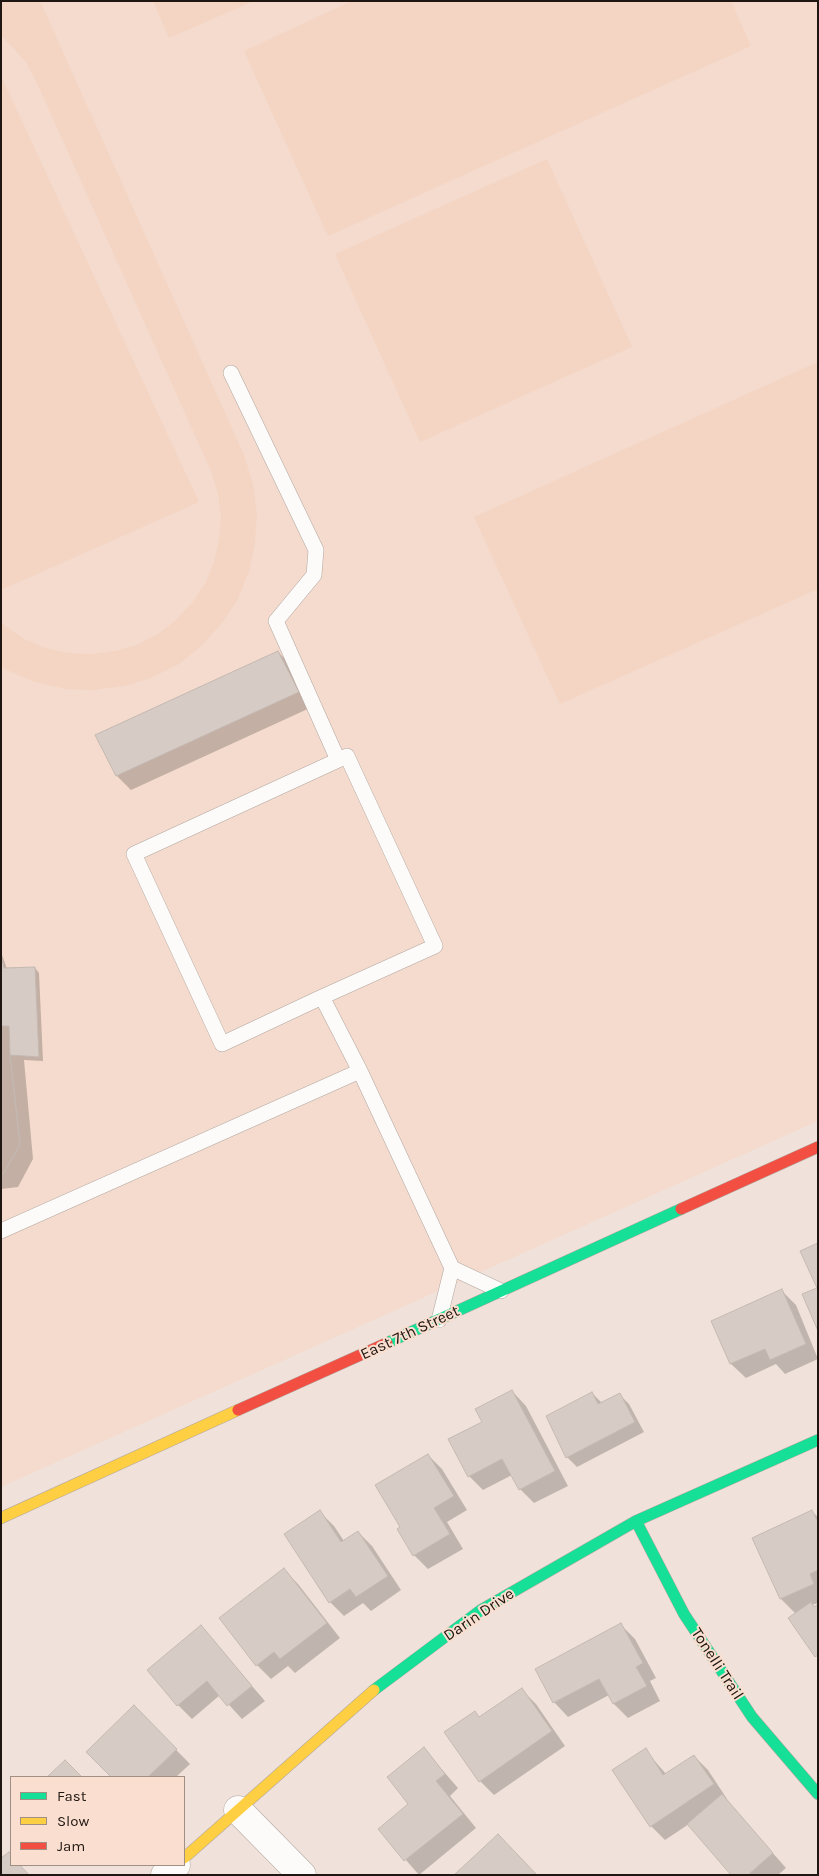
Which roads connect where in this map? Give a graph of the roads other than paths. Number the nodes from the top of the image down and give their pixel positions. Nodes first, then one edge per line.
1 (231, 373) dead end
2 (338, 760) junction
3 (322, 996) junction
4 (360, 1071) junction
5 (818, 1147) edge
6 (1, 1231) edge
7 (452, 1268) junction
8 (501, 1291) junction
9 (439, 1320) junction
10 (818, 1440) edge
11 (1, 1518) edge
12 (636, 1521) junction
13 (818, 1794) edge
14 (238, 1810) junction
15 (185, 1857) edge
16 (175, 1866) edge
17 (165, 1875) edge
18 (302, 1875) edge

1 - 2 lane
2 - 3 lane
2 - 3 lane
3 - 4 lane
4 - 6 lane
4 - 7 lane
5 - 8 street, East 7th Street
7 - 8 lane
7 - 9 lane
8 - 9 street, East 7th Street
9 - 11 street, East 7th Street
10 - 12 street, Darin Drive
12 - 13 street, Tonelli Trail
12 - 14 street, Darin Drive
14 - 15 street, Darin Drive
14 - 18 street
16 - 17 street

